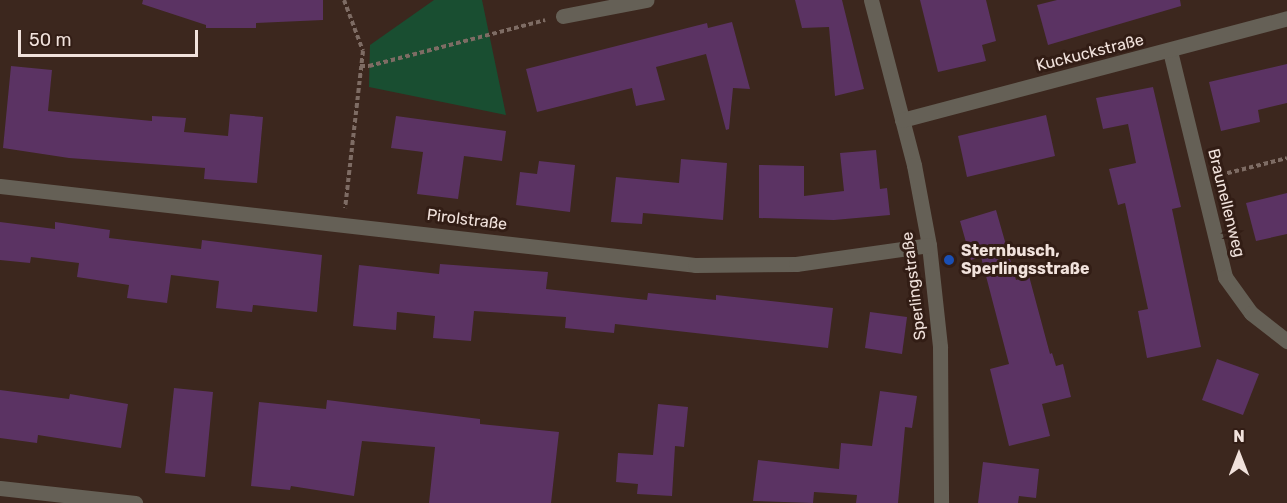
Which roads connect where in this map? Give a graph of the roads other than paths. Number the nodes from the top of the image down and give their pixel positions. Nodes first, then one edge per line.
1 (646, 0) edge
2 (871, 0) edge
3 (563, 16) road end
4 (1287, 18) edge
5 (1170, 51) junction
6 (902, 120) junction
7 (0, 186) edge
8 (929, 245) junction
9 (1287, 340) edge
10 (0, 488) edge
11 (135, 503) edge
12 (941, 503) edge

1 - 3 street
2 - 6 street, Sperlingstraße
4 - 5 street, Kuckuckstraße
5 - 6 street, Kuckuckstraße
5 - 9 street, Braunellenweg
6 - 8 street, Sperlingstraße
7 - 8 street, Pirolstraße
8 - 12 street, Sperlingstraße
10 - 11 street

